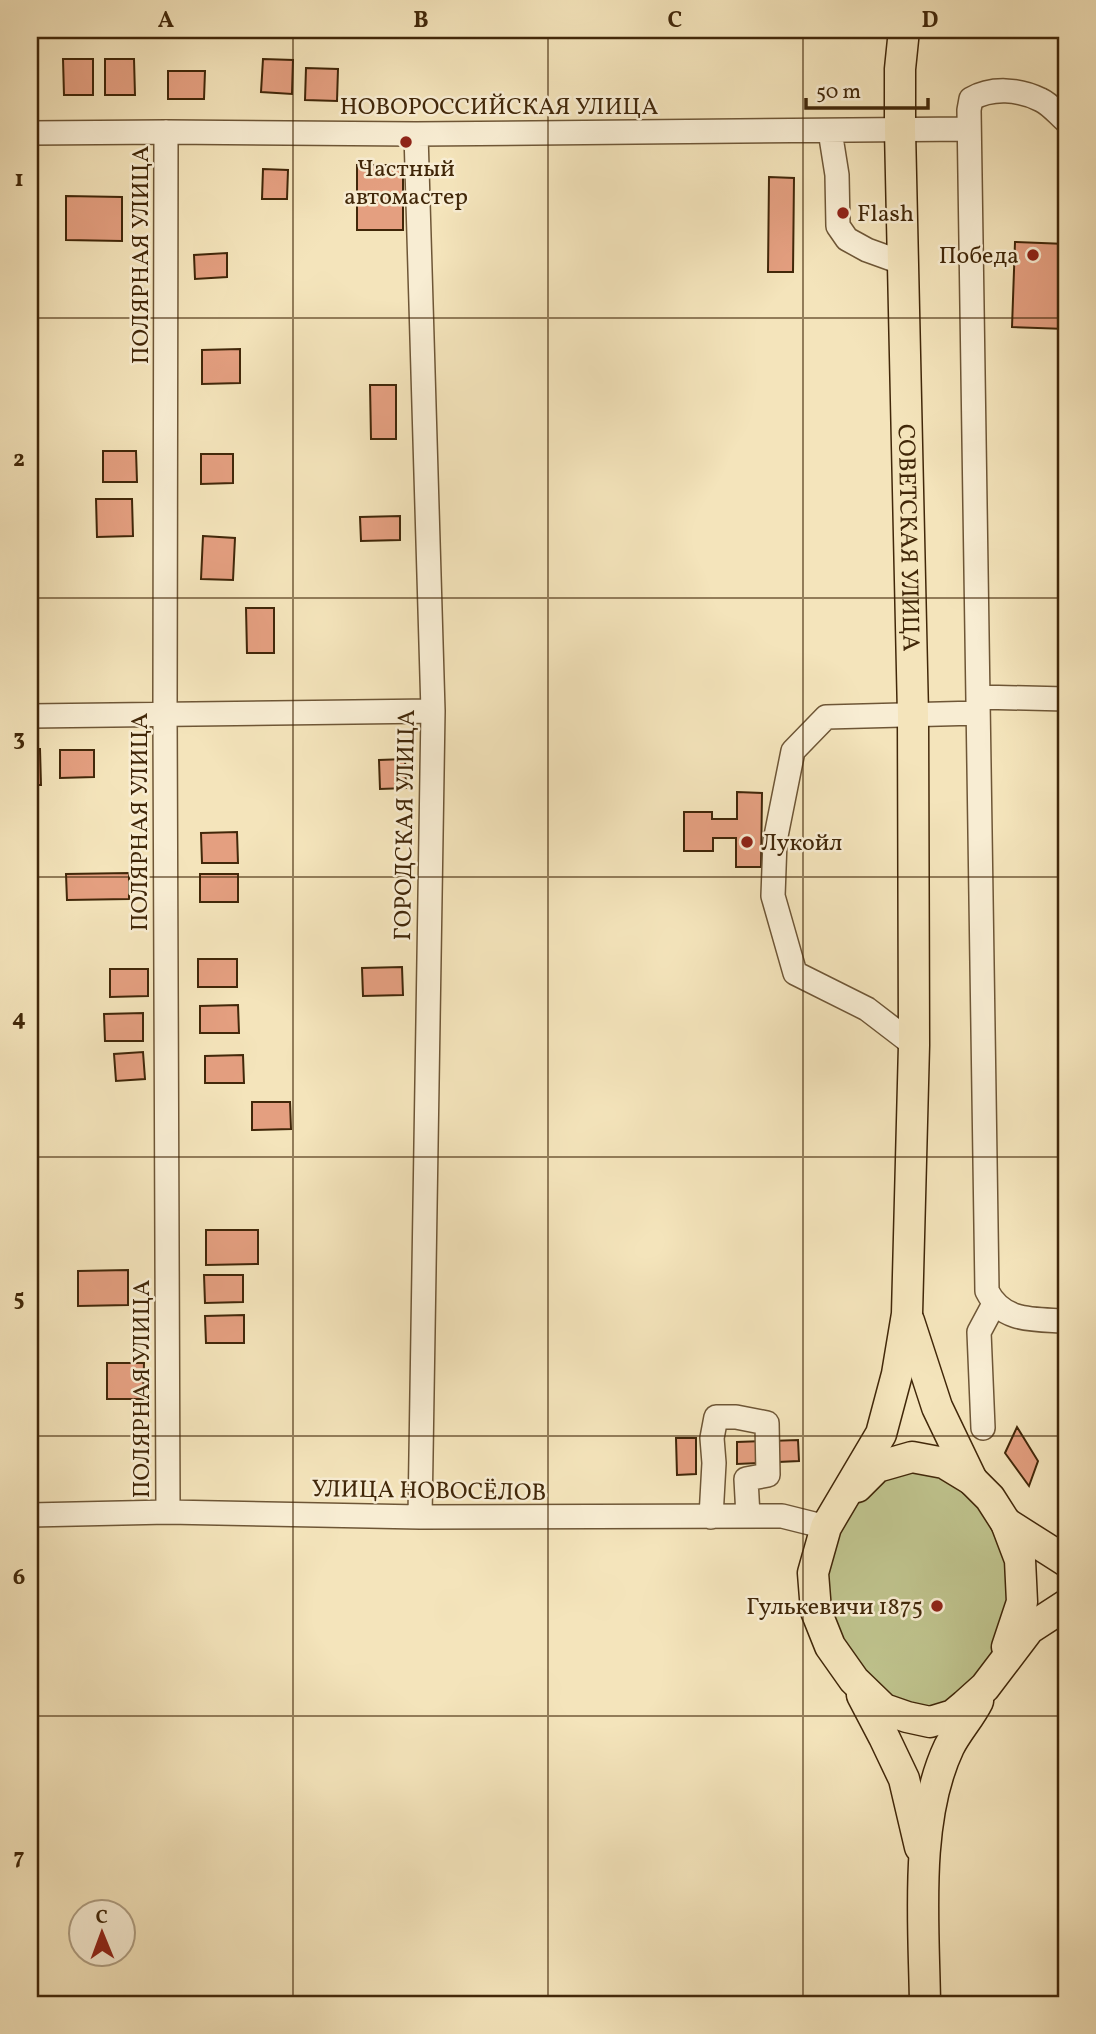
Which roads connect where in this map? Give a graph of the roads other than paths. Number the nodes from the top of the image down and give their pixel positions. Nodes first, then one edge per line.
1 (904, 30) edge
2 (1066, 121) edge
3 (969, 129) junction
4 (900, 130) junction
5 (830, 131) junction
6 (166, 132) junction
7 (30, 133) edge
8 (416, 134) junction
9 (903, 263) junction
10 (1066, 699) edge
11 (978, 705) junction
12 (433, 711) junction
13 (165, 713) junction
14 (913, 715) junction
15 (30, 716) edge
16 (914, 1045) junction
17 (994, 1304) junction
18 (906, 1314) junction
19 (1066, 1321) edge
20 (984, 1428) dead end
21 (972, 1480) junction
22 (168, 1512) junction
23 (30, 1515) edge
24 (834, 1515) junction
25 (748, 1516) junction
26 (420, 1517) junction
27 (711, 1517) junction
28 (1006, 1523) junction
29 (1066, 1561) edge
30 (1066, 1605) edge
31 (1003, 1661) junction
32 (855, 1680) junction
33 (985, 1687) junction
34 (923, 1858) junction
35 (925, 2004) edge

1 - 4 main road, СОВЕТСКАЯ УЛИЦА
2 - 3 street
3 - 4 street, НОВОРОССИЙСКАЯ УЛИЦА
3 - 11 street
4 - 5 street, НОВОРОССИЙСКАЯ УЛИЦА
4 - 9 main road, СОВЕТСКАЯ УЛИЦА
5 - 8 street, НОВОРОССИЙСКАЯ УЛИЦА
5 - 9 street
6 - 7 street, НОВОРОССИЙСКАЯ УЛИЦА
6 - 8 street, НОВОРОССИЙСКАЯ УЛИЦА
6 - 13 street, ПОЛЯРНАЯ УЛИЦА
8 - 12 street, ГОРОДСКАЯ УЛИЦА
9 - 14 main road, СОВЕТСКАЯ УЛИЦА
10 - 11 street
11 - 14 street
11 - 17 street
12 - 13 street
12 - 26 street, ГОРОДСКАЯ УЛИЦА
13 - 15 street
13 - 22 street, ПОЛЯРНАЯ УЛИЦА
14 - 16 main road, СОВЕТСКАЯ УЛИЦА
14 - 16 street
16 - 18 main road, СОВЕТСКАЯ УЛИЦА
17 - 19 street
17 - 20 street
18 - 21 main road
18 - 24 main road
21 - 24 main road
21 - 28 main road
22 - 23 street, УЛИЦА НОВОСЁЛОВ
22 - 26 street, УЛИЦА НОВОСЁЛОВ
24 - 25 street, УЛИЦА НОВОСЁЛОВ
24 - 32 main road
25 - 27 street, УЛИЦА НОВОСЁЛОВ
25 - 27 street
26 - 27 street, УЛИЦА НОВОСЁЛОВ
28 - 29 main road
28 - 31 main road
30 - 31 main road
31 - 33 main road
32 - 33 main road
32 - 34 main road
33 - 34 main road
34 - 35 main road

